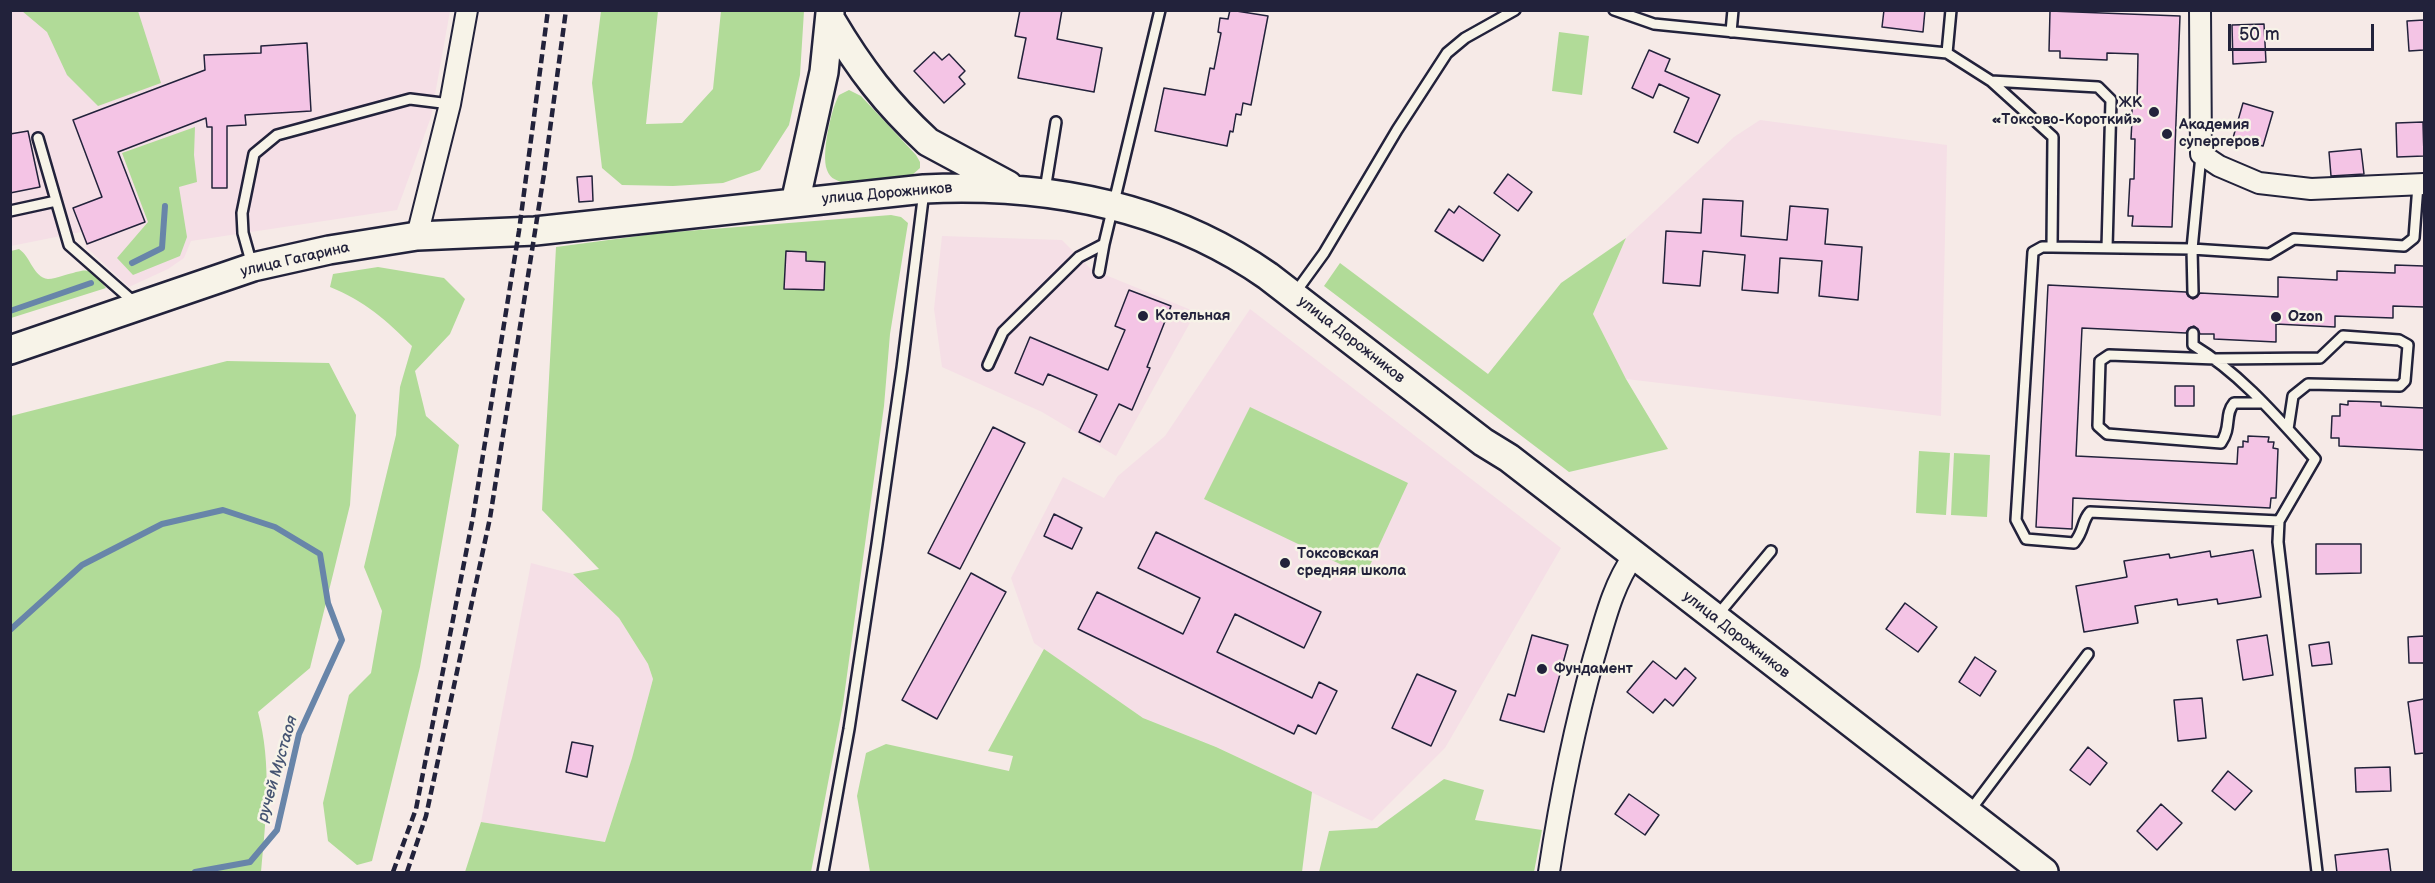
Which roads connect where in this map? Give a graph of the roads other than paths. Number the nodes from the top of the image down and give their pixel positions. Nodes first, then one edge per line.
1 (467, 10) edge
2 (1160, 10) edge
3 (1515, 10) edge
4 (1614, 10) edge
5 (1733, 10) edge
6 (1951, 10) edge
7 (2200, 10) edge
8 (830, 15) edge
9 (1731, 32) junction
10 (1947, 53) junction
11 (1991, 81) junction
12 (450, 104) junction
13 (1056, 122) dead end
14 (38, 138) dead end
15 (928, 142) junction
16 (2201, 154) junction
17 (2421, 184) edge
18 (1014, 188) junction
19 (924, 189) junction
20 (1045, 193) junction
21 (56, 201) junction
22 (795, 203) junction
23 (1114, 206) junction
24 (10, 211) edge
25 (519, 231) joint
26 (417, 236) junction
27 (1104, 244) junction
28 (2052, 247) junction
29 (2107, 248) junction
30 (2192, 249) junction
31 (253, 267) junction
32 (1099, 272) dead end
33 (2193, 292) dead end
34 (1293, 295) junction
35 (139, 307) junction
36 (2193, 333) dead end
37 (10, 350) edge
38 (2216, 359) junction
39 (988, 365) dead end
40 (2263, 403) junction
41 (2288, 429) junction
42 (2279, 521) junction
43 (1771, 551) dead end
44 (1634, 555) junction
45 (1715, 619) junction
46 (2088, 654) dead end
47 (1968, 814) junction
48 (823, 873) edge
49 (1549, 873) edge
50 (2043, 873) edge
51 (2317, 873) edge

1 - 12 street
2 - 23 lane
3 - 34 lane
4 - 9 lane
5 - 9 lane
6 - 10 lane
7 - 16 street
8 - 15 main road
8 - 22 main road
9 - 10 lane
10 - 11 lane
11 - 28 lane
11 - 29 lane
12 - 26 street
12 - 31 lane
13 - 20 lane
14 - 21 lane
15 - 18 main road
15 - 19 main road
16 - 17 street
16 - 30 lane
17 - 30 lane
18 - 19 main road, улица Дорожников
18 - 20 main road, улица Дорожников
19 - 22 main road, улица Дорожников
19 - 48 lane
20 - 23 main road, улица Дорожников
21 - 24 lane
21 - 35 lane
22 - 25 main road, улица Дорожников
23 - 27 lane
23 - 34 main road, улица Дорожников
25 - 26 main road, улица Гагарина
26 - 31 main road, улица Гагарина
27 - 32 lane
27 - 39 lane
28 - 29 lane
28 - 42 lane
29 - 30 lane
30 - 33 lane
31 - 35 main road, улица Гагарина
34 - 44 main road, улица Дорожников
35 - 37 main road, улица Гагарина
36 - 38 lane
38 - 40 lane
38 - 40 lane
38 - 41 lane
40 - 41 lane
41 - 42 lane
42 - 51 lane
43 - 45 lane
44 - 45 main road, улица Дорожников
44 - 49 street
45 - 47 main road, улица Дорожников
46 - 47 lane
47 - 50 main road, улица Дорожников

